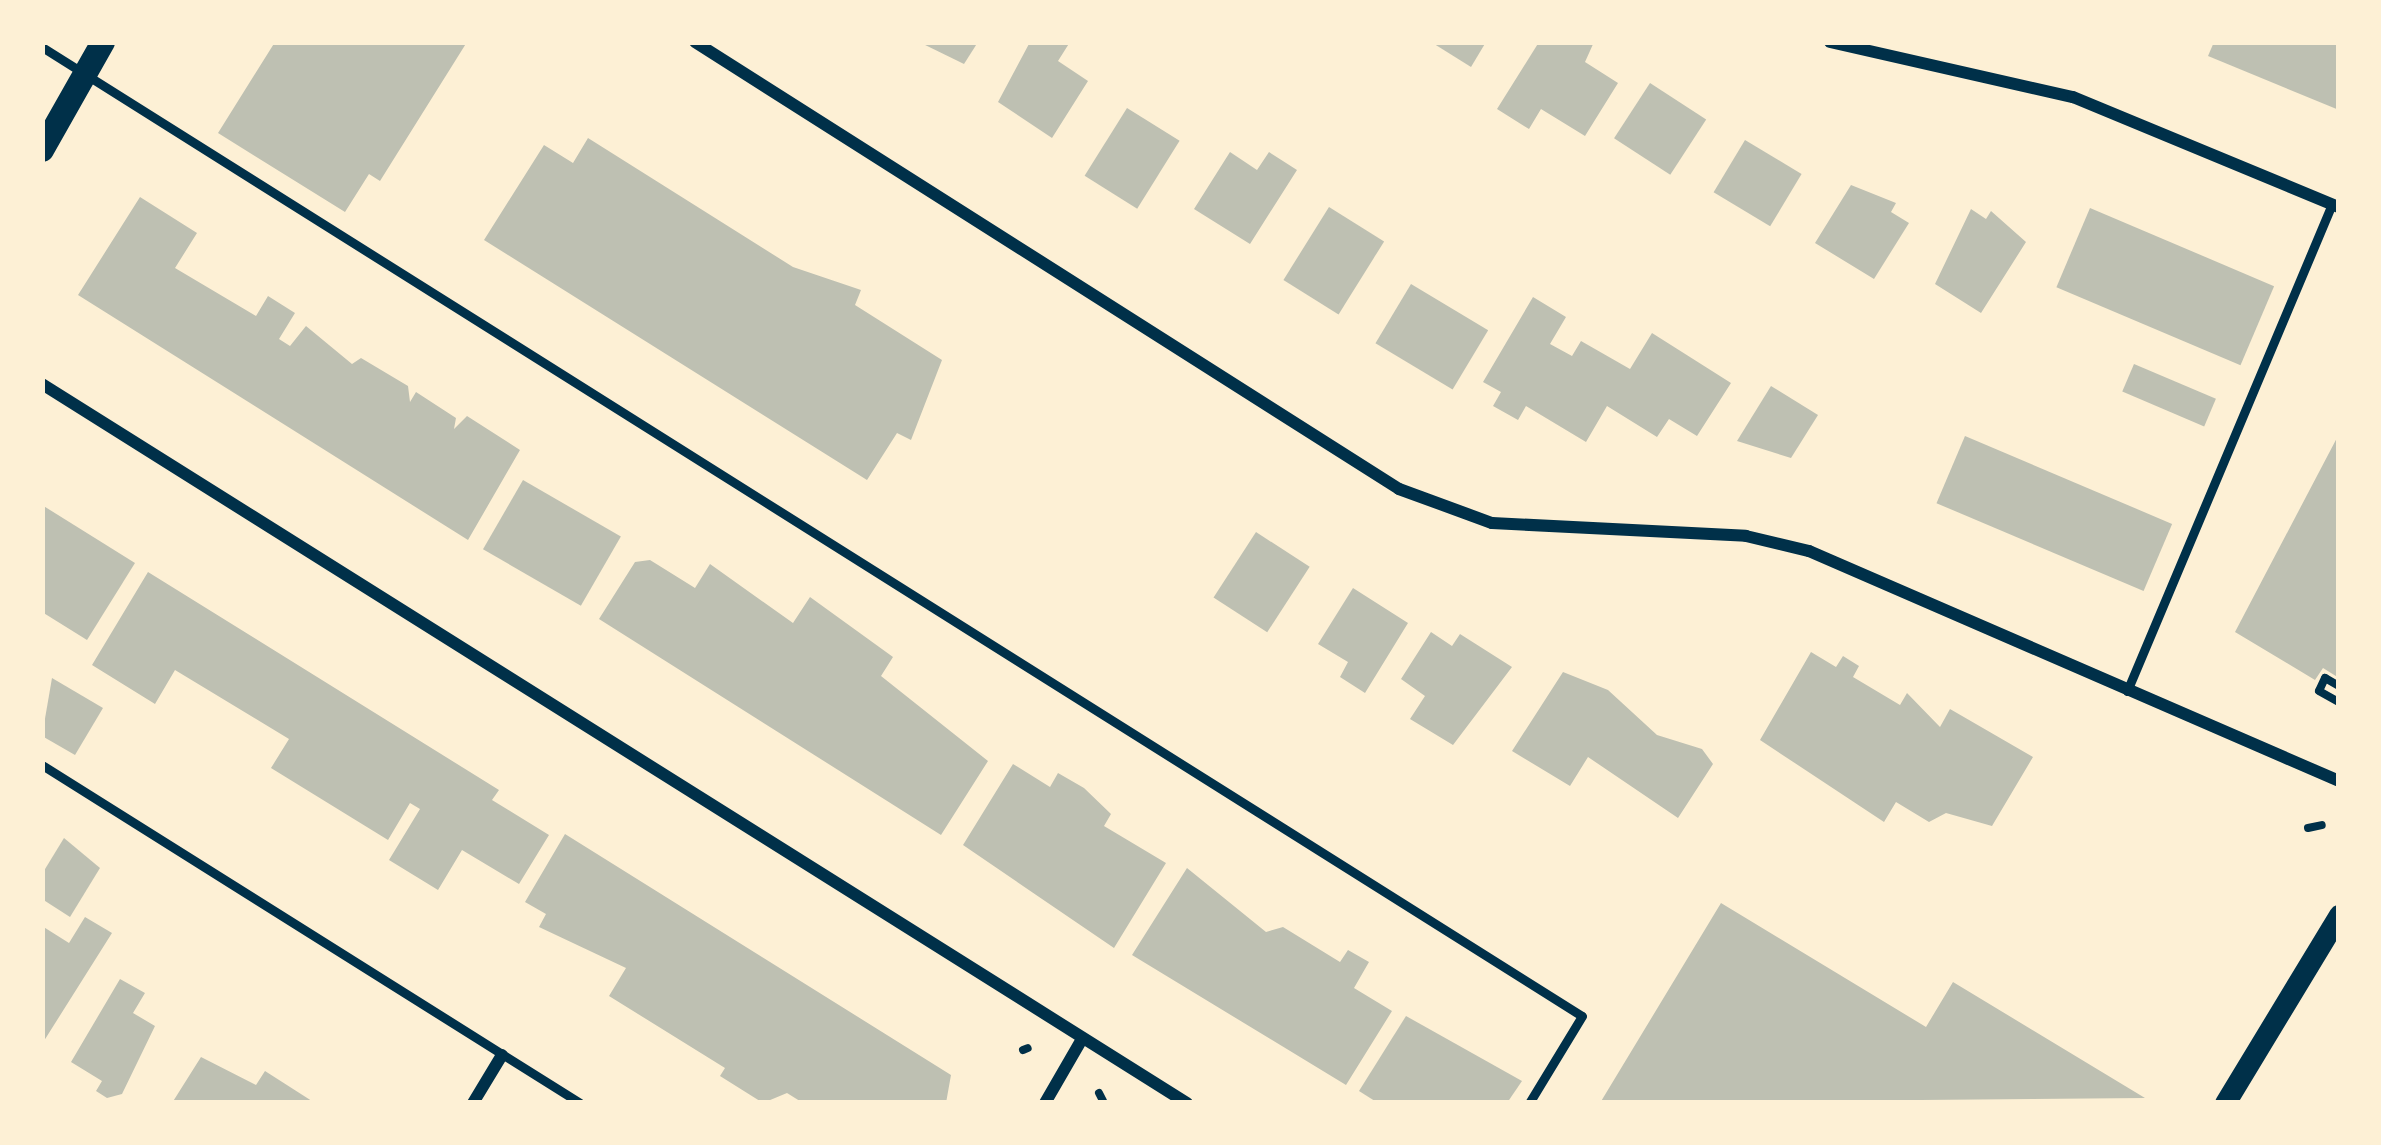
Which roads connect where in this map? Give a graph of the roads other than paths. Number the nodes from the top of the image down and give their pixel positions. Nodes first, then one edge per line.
1 (104, 42) edge
2 (695, 42) edge
3 (1830, 42) edge
4 (42, 47) edge
5 (86, 74) junction
6 (42, 150) edge
7 (2336, 206) edge
8 (42, 384) edge
9 (2127, 691) junction
10 (42, 765) edge
11 (2339, 781) edge
12 (2339, 915) edge
13 (1082, 1040) junction
14 (502, 1055) junction
15 (472, 1103) edge
16 (580, 1103) edge
17 (1045, 1103) edge
18 (1186, 1103) edge
19 (1529, 1103) edge
20 (2225, 1103) edge

1 - 5 main road
2 - 9 street
3 - 7 street
4 - 5 lane
5 - 6 main road
5 - 19 lane
7 - 9 lane
8 - 13 street
9 - 11 street
10 - 14 lane
12 - 20 street
13 - 17 street
13 - 18 street
14 - 15 street
14 - 16 lane

